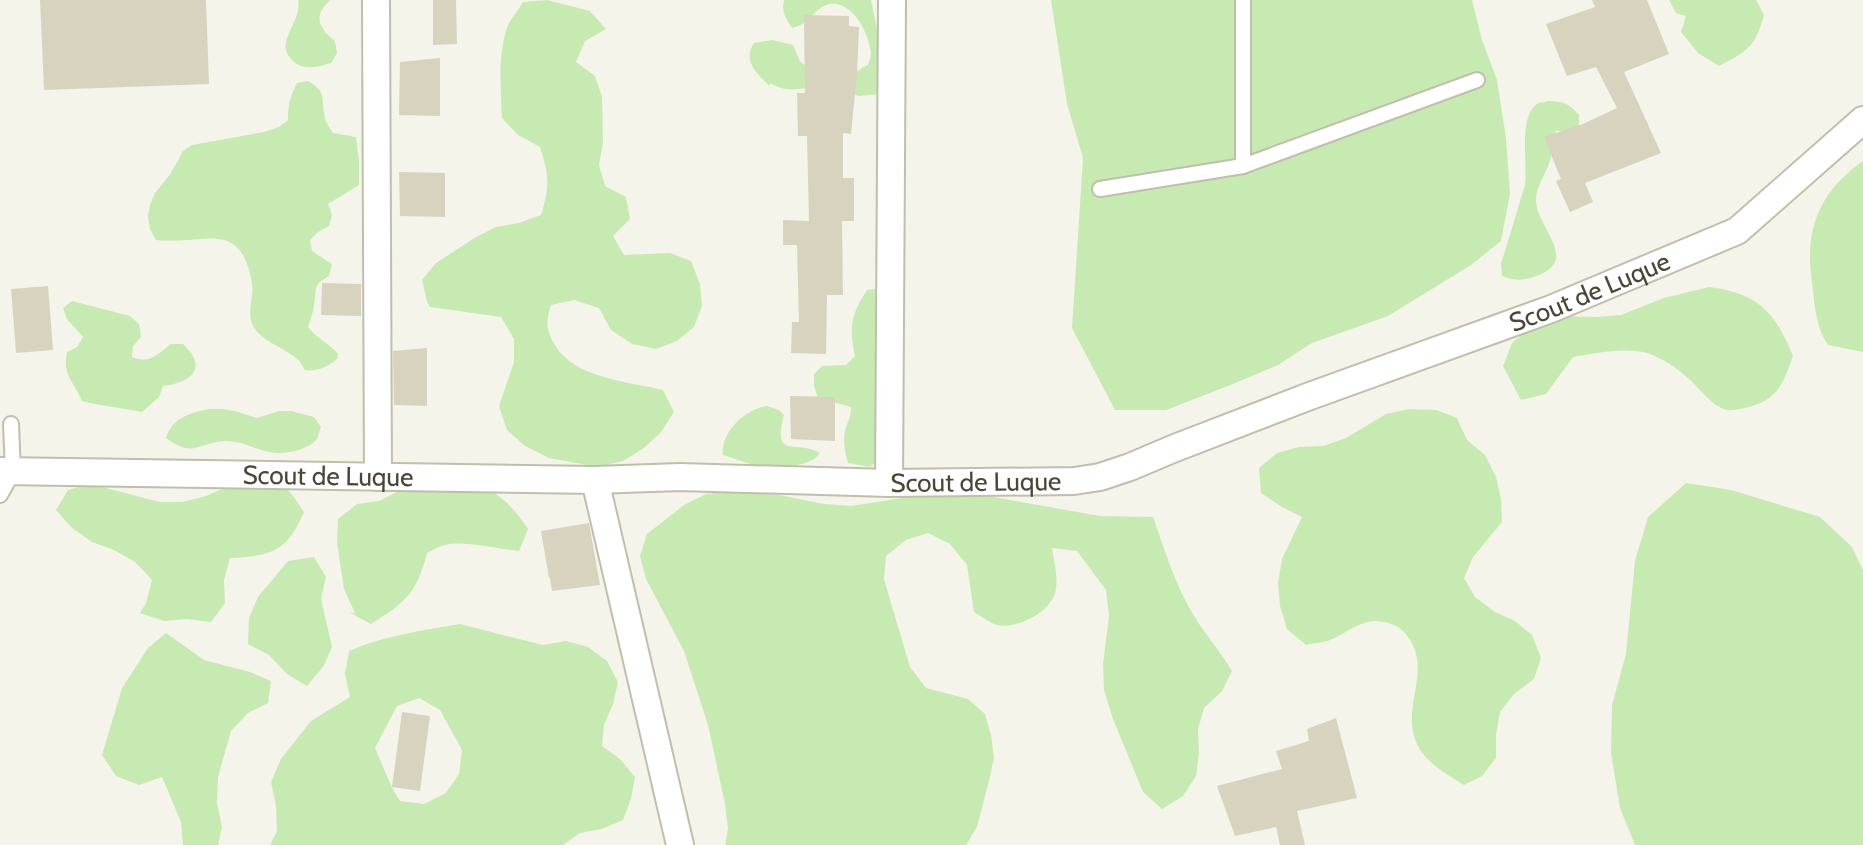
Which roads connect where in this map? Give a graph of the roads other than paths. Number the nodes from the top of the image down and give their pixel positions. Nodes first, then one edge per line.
1 (376, 0) edge
2 (892, 0) edge
3 (1243, 0) edge
4 (1477, 80) dead end
5 (1863, 120) edge
6 (1243, 166) junction
7 (1100, 189) dead end
8 (11, 424) dead end
9 (6, 472) edge
10 (378, 477) junction
11 (595, 480) junction
12 (889, 483) junction
13 (0, 495) edge
14 (680, 845) edge

1 - 10 street
2 - 12 street
3 - 6 lane
4 - 6 lane
5 - 12 street, Scout de Luque
6 - 7 lane
8 - 9 lane
9 - 10 street, Scout de Luque
9 - 13 lane
10 - 11 street, Scout de Luque
11 - 12 street, Scout de Luque
11 - 14 street

